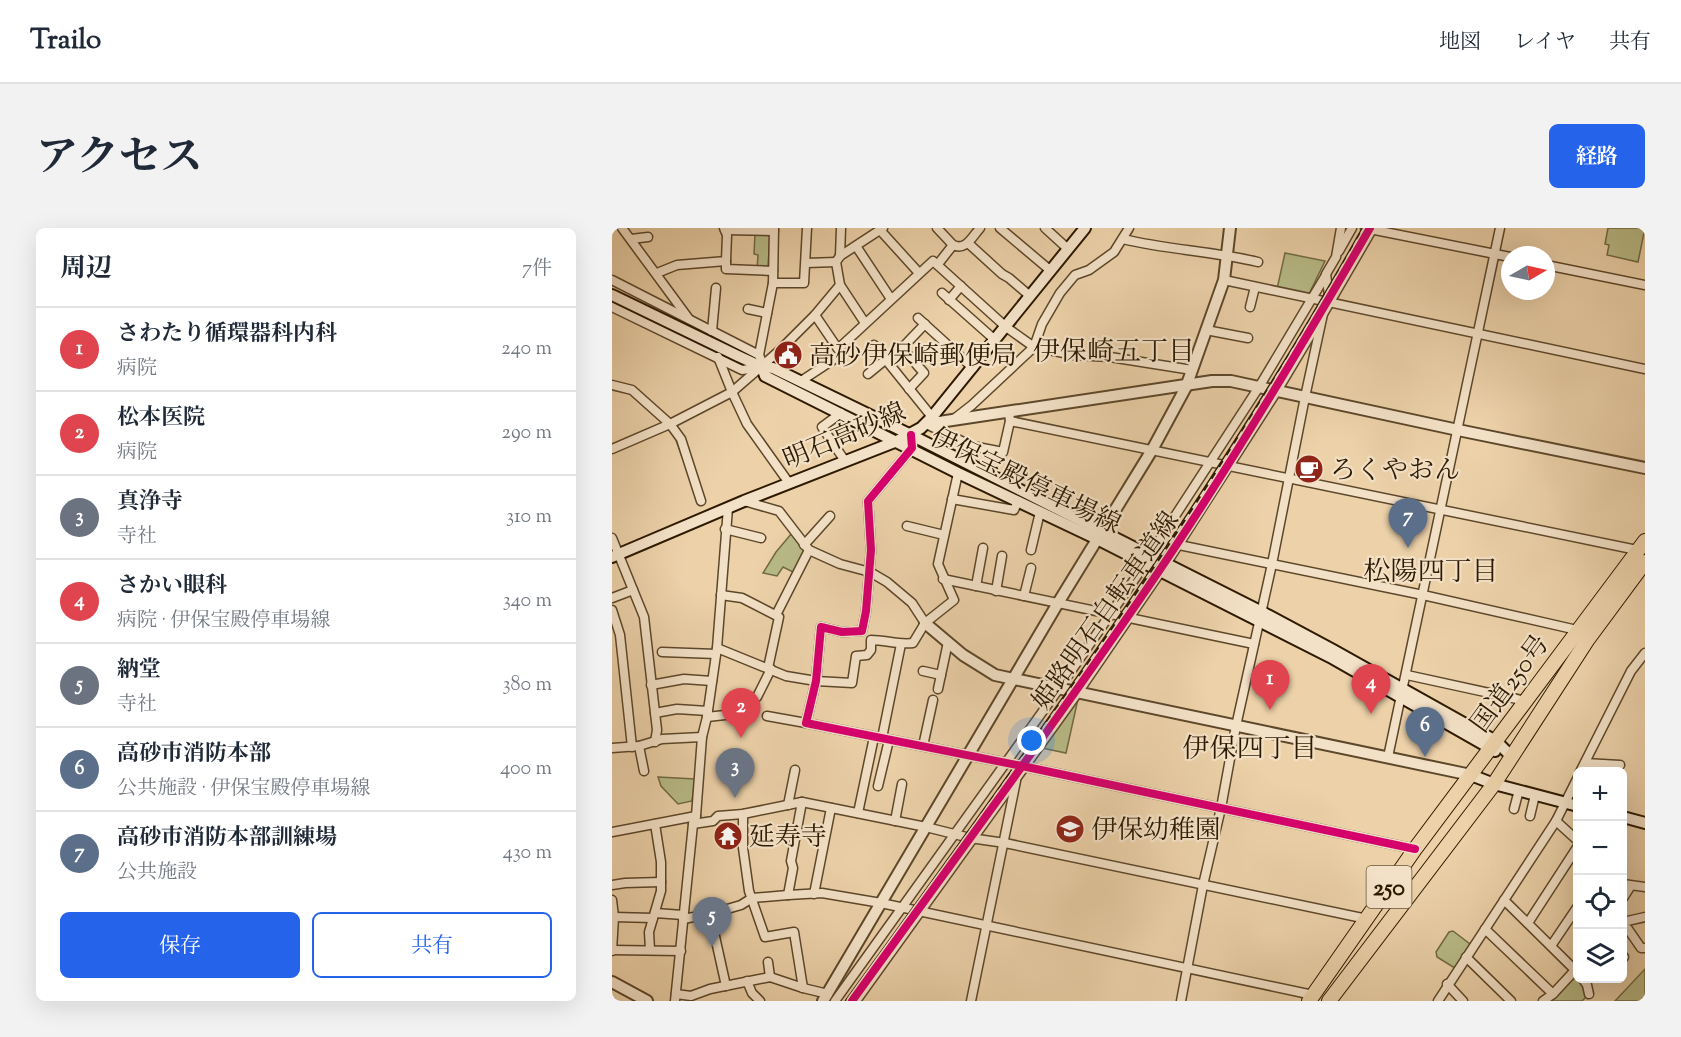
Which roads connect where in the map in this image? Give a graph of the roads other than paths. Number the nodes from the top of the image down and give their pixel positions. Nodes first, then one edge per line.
1 (622, 228) edge
2 (807, 228) edge
3 (841, 228) edge
4 (866, 228) edge
5 (937, 228) edge
6 (980, 228) edge
7 (1000, 228) edge
8 (1045, 228) edge
9 (1085, 228) edge
10 (1129, 228) edge
11 (1230, 228) edge
12 (1341, 228) edge
13 (1352, 228) edge
14 (1370, 228) edge
15 (1500, 228) edge
16 (725, 229) edge
17 (774, 229) edge
18 (881, 229) edge
19 (648, 237) dead end
20 (866, 238) junction
21 (630, 239) junction
22 (1123, 239) junction
23 (968, 243) junction
24 (953, 245) junction
25 (856, 246) junction
26 (1068, 249) junction
27 (1494, 254) junction
28 (1228, 255) junction
29 (1501, 255) edge
30 (1336, 256) junction
31 (838, 259) junction
32 (726, 261) junction
33 (1258, 262) dead end
34 (806, 263) junction
35 (938, 264) junction
36 (1555, 267) edge
37 (1051, 270) junction
38 (773, 271) junction
39 (657, 273) junction
40 (919, 273) junction
41 (1326, 274) junction
42 (612, 280) edge
43 (1224, 280) junction
44 (773, 283) junction
45 (840, 285) junction
46 (1645, 285) edge
47 (961, 286) junction
48 (1255, 287) junction
49 (716, 288) dead end
50 (942, 293) dead end
51 (612, 295) edge
52 (1030, 296) junction
53 (891, 299) junction
54 (1311, 299) junction
55 (949, 300) junction
56 (1330, 302) junction
57 (612, 307) edge
58 (1250, 307) dead end
59 (748, 309) dead end
60 (767, 313) junction
61 (1323, 314) junction
62 (815, 315) junction
63 (692, 321) junction
64 (865, 323) junction
65 (1006, 327) junction
66 (1206, 330) junction
67 (712, 331) junction
68 (1479, 334) junction
69 (994, 340) junction
70 (874, 345) dead end
71 (1034, 347) junction
72 (1238, 348) dead end
73 (759, 355) junction
74 (718, 357) junction
75 (833, 360) dead end
76 (885, 360) junction
77 (762, 367) junction
78 (973, 368) junction
79 (1645, 369) edge
80 (1192, 370) junction
81 (868, 374) dead end
82 (801, 381) junction
83 (612, 385) edge
84 (1186, 387) junction
85 (1259, 387) junction
86 (909, 389) junction
87 (1277, 391) junction
88 (732, 392) junction
89 (1305, 397) junction
90 (841, 413) junction
91 (1010, 417) junction
92 (929, 420) junction
93 (954, 420) junction
94 (670, 424) junction
95 (1458, 430) junction
96 (911, 435) junction
97 (897, 441) junction
98 (912, 448) junction
99 (612, 449) edge
100 (1152, 450) junction
101 (845, 461) junction
102 (1210, 463) junction
103 (1229, 466) junction
104 (1645, 468) edge
105 (958, 473) junction
106 (1289, 479) junction
107 (789, 483) junction
108 (952, 499) junction
109 (701, 501) dead end
110 (744, 501) junction
111 (1018, 501) junction
112 (728, 508) junction
113 (1441, 510) junction
114 (1040, 512) junction
115 (830, 516) dead end
116 (907, 526) dead end
117 (725, 529) junction
118 (944, 535) junction
119 (1100, 536) junction
120 (612, 538) edge
121 (762, 538) dead end
122 (1179, 545) junction
123 (807, 547) junction
124 (1031, 550) dead end
125 (1642, 551) edge
126 (984, 553) dead end
127 (616, 555) edge
128 (1002, 556) dead end
129 (1147, 560) junction
130 (1272, 564) junction
131 (1031, 568) dead end
132 (1164, 568) junction
133 (870, 572) junction
134 (943, 579) junction
135 (976, 586) junction
136 (633, 590) junction
137 (996, 591) junction
138 (755, 592) dead end
139 (720, 595) junction
140 (1422, 595) junction
141 (1024, 596) junction
142 (612, 598) edge
143 (752, 603) junction
144 (1058, 603) junction
145 (612, 610) edge
146 (1110, 614) junction
147 (776, 615) junction
148 (1260, 617) junction
149 (1129, 618) junction
150 (926, 623) junction
151 (1577, 630) junction
152 (948, 642) junction
153 (900, 644) junction
154 (1254, 644) junction
155 (716, 651) junction
156 (662, 652) dead end
157 (1645, 653) edge
158 (770, 669) junction
159 (923, 671) dead end
160 (941, 675) junction
161 (1407, 675) junction
162 (1014, 680) junction
163 (712, 681) junction
164 (816, 681) junction
165 (651, 685) junction
166 (938, 689) dead end
167 (1058, 690) junction
168 (1402, 693) junction
169 (1077, 694) junction
170 (933, 700) dead end
171 (1526, 701) junction
172 (655, 713) junction
173 (707, 714) junction
174 (767, 716) dead end
175 (806, 723) junction
176 (1236, 726) junction
177 (702, 737) junction
178 (882, 738) junction
179 (656, 742) junction
180 (1493, 745) junction
181 (635, 746) junction
182 (923, 746) junction
183 (612, 748) edge
184 (969, 756) junction
185 (1388, 757) junction
186 (1512, 757) junction
187 (1006, 763) junction
188 (1620, 765) dead end
189 (1024, 766) junction
190 (1582, 767) edge
191 (795, 770) dead end
192 (644, 771) dead end
193 (1471, 775) junction
194 (1016, 778) junction
195 (882, 780) dead end
196 (902, 784) dead end
197 (1494, 784) junction
198 (1573, 786) edge
199 (1519, 790) junction
200 (1535, 795) junction
201 (802, 802) junction
202 (1564, 803) junction
203 (788, 805) junction
204 (1573, 805) edge
205 (831, 808) junction
206 (1221, 808) junction
207 (1514, 810) dead end
208 (858, 813) junction
209 (743, 814) junction
210 (1530, 816) dead end
211 (1627, 818) edge
212 (695, 820) junction
213 (895, 821) junction
214 (1556, 821) junction
215 (1645, 823) edge
216 (655, 824) junction
217 (926, 827) junction
218 (612, 832) edge
219 (954, 834) junction
220 (1573, 836) edge
221 (974, 839) junction
222 (1005, 843) junction
223 (1415, 849) junction
224 (1573, 854) edge
225 (661, 882) junction
226 (612, 885) edge
227 (1203, 885) junction
228 (1627, 885) edge
229 (1645, 887) edge
230 (814, 894) junction
231 (788, 895) junction
232 (752, 898) junction
233 (612, 900) edge
234 (1504, 900) junction
235 (881, 903) junction
236 (901, 908) junction
237 (922, 912) junction
238 (1573, 913) edge
239 (710, 914) junction
240 (654, 915) junction
241 (614, 917) junction
242 (683, 917) junction
243 (1645, 917) edge
244 (1367, 919) junction
245 (1627, 921) edge
246 (1528, 923) junction
247 (986, 926) junction
248 (1485, 929) junction
249 (1627, 929) edge
250 (1551, 946) junction
251 (1645, 948) edge
252 (612, 950) edge
253 (650, 950) junction
254 (681, 951) junction
255 (1466, 957) junction
256 (768, 962) dead end
257 (1573, 966) edge
258 (1188, 968) junction
259 (1573, 974) edge
260 (770, 977) junction
261 (747, 981) junction
262 (1586, 983) edge
263 (612, 984) edge
264 (1447, 984) junction
265 (726, 986) junction
266 (803, 988) junction
267 (1553, 994) junction
268 (1589, 994) dead end
269 (675, 997) edge
270 (828, 998) edge
271 (1311, 998) edge
272 (647, 1001) edge
273 (760, 1001) edge
274 (856, 1001) edge
275 (971, 1001) edge
276 (1181, 1001) edge
277 (1329, 1001) edge
278 (1438, 1001) edge
279 (1464, 1001) edge
280 (1511, 1001) edge
281 (1543, 1001) edge

1 - 21 street
2 - 34 street
3 - 31 street
4 - 20 street
5 - 24 street
6 - 23 street
7 - 37 street
8 - 26 street
9 - 26 street, 明石高砂線
10 - 22 street
11 - 28 street
12 - 30 street
13 - 30 street
14 - 27 street
14 - 56 street
15 - 27 street
16 - 17 street
16 - 32 street
17 - 38 street
18 - 20 street
18 - 40 street
19 - 21 street
20 - 25 street
21 - 39 street
22 - 28 street
22 - 71 street
23 - 24 street
23 - 52 street
24 - 35 street
25 - 31 street
25 - 53 street
26 - 37 street, 明石高砂線
27 - 29 street
27 - 68 street
28 - 33 street
28 - 43 street
30 - 41 street
31 - 34 street
31 - 45 street
32 - 38 street
32 - 39 street
34 - 44 street
35 - 40 street
35 - 47 street
36 - 46 street
37 - 52 street, 明石高砂線
38 - 44 street
39 - 63 street
40 - 53 street
41 - 54 street
41 - 56 street
42 - 63 street
43 - 48 street
43 - 66 street
44 - 60 street
45 - 62 street
45 - 64 street
47 - 55 street
47 - 65 street
48 - 54 street
48 - 58 street
49 - 67 street
50 - 55 street
51 - 77 street, 伊保宝殿停車場線
52 - 65 street, 明石高砂線
53 - 64 street
54 - 56 street
54 - 85 street
55 - 69 street
56 - 61 street
56 - 68 street
57 - 74 street
59 - 60 street
60 - 73 street
61 - 87 street
61 - 89 street
62 - 64 street
62 - 77 street
63 - 67 street
65 - 69 street, 明石高砂線
65 - 71 street
66 - 72 street
66 - 80 street
67 - 73 street
68 - 79 street
68 - 95 street
69 - 78 street, 明石高砂線
70 - 76 street
71 - 80 street
71 - 93 street
73 - 77 street
74 - 77 street
74 - 88 street
75 - 82 street
76 - 81 street
76 - 86 street
77 - 82 street, 伊保宝殿停車場線
77 - 88 street
77 - 90 street, 伊保宝殿停車場線
78 - 86 street
78 - 92 street, 明石高砂線
80 - 84 street
82 - 96 street, 伊保宝殿停車場線
83 - 94 street
84 - 85 street
84 - 91 street
84 - 100 street
85 - 87 street
85 - 102 street
86 - 92 street
87 - 89 street
87 - 103 street
88 - 94 street
88 - 107 street
89 - 95 street
89 - 106 street
90 - 97 street, 伊保宝殿停車場線
90 - 101 street
91 - 92 street
91 - 93 street
91 - 100 street
92 - 93 street
92 - 96 street, 明石高砂線
94 - 99 street
94 - 109 street
95 - 104 street
95 - 113 street
96 - 97 street, 明石高砂線
96 - 98 street
96 - 119 street, 伊保宝殿停車場線
97 - 98 street, 伊保宝殿停車場線
97 - 101 street, 明石高砂線
98 - 105 street, 伊保宝殿停車場線
98 - 133 street
100 - 102 street
100 - 119 street
101 - 107 street, 明石高砂線
102 - 103 street
102 - 129 street
103 - 106 street
103 - 122 street
105 - 108 street
105 - 111 street, 伊保宝殿停車場線
106 - 113 street
106 - 130 street
107 - 110 street, 明石高砂線
108 - 111 street
108 - 118 street
110 - 112 street, 明石高砂線
110 - 123 street
111 - 114 street, 伊保宝殿停車場線
112 - 117 street
112 - 127 street, 明石高砂線
113 - 125 street
113 - 140 street
114 - 119 street, 伊保宝殿停車場線
114 - 124 street
115 - 123 street
116 - 118 street
117 - 121 street
117 - 139 street
118 - 134 street
119 - 129 street, 伊保宝殿停車場線
119 - 144 street
120 - 127 street
122 - 130 street
122 - 132 street
123 - 133 street
123 - 147 street
125 - 151 highway, 国道250号 / 250
125 - 186 highway, 国道250号 / 250
126 - 135 street
127 - 136 street
128 - 137 street
129 - 132 street, 伊保宝殿停車場線
129 - 146 street
130 - 140 street
130 - 148 street
131 - 141 street
132 - 148 street, 伊保宝殿停車場線
132 - 149 street
133 - 150 street
133 - 164 street
134 - 135 street
134 - 150 street
135 - 137 street
136 - 142 street
136 - 165 street
137 - 141 street
138 - 143 street
139 - 143 street
139 - 155 street
140 - 151 street
140 - 161 street
141 - 144 street
143 - 147 street
144 - 146 street
144 - 162 street
145 - 181 street
146 - 149 street
146 - 167 street
147 - 158 street
148 - 154 street
148 - 168 street, 伊保宝殿停車場線
149 - 154 street
149 - 169 street
150 - 152 street
150 - 153 street
151 - 171 highway, 国道250号 / 250
152 - 160 street
152 - 162 street
153 - 164 street
153 - 178 street
154 - 176 street
155 - 156 street
155 - 158 street
155 - 163 street
157 - 190 street
158 - 164 street
158 - 173 street
159 - 160 street
160 - 166 street
161 - 168 street
161 - 171 street
162 - 167 street
162 - 184 street
163 - 165 street
163 - 173 street
164 - 175 street
165 - 172 street
167 - 169 street
167 - 187 street
168 - 180 street, 伊保宝殿停車場線
168 - 185 street
169 - 176 street
169 - 189 street
170 - 182 street
171 - 180 highway, 国道250号 / 250
172 - 173 street
172 - 179 street
173 - 177 street
174 - 175 street
175 - 178 street
176 - 185 street
176 - 206 street
177 - 179 street
177 - 212 street
178 - 182 street
178 - 195 street
178 - 208 street
179 - 181 street
180 - 186 street, 伊保宝殿停車場線
180 - 193 highway, 国道250号 / 250
181 - 183 street
181 - 192 street
182 - 184 street
184 - 187 street
184 - 217 street
185 - 193 street
186 - 197 highway, 国道250号 / 250
187 - 189 street
187 - 219 street
188 - 190 street
189 - 194 street
189 - 206 street
191 - 203 street
193 - 197 street
193 - 223 highway, 国道250号 / 250
194 - 221 street
194 - 222 street
196 - 213 street
197 - 199 street
197 - 277 highway, 国道250号 / 250
198 - 202 street
199 - 200 street
199 - 207 street
200 - 202 street
200 - 210 street
201 - 203 street
201 - 205 street
201 - 231 street
202 - 204 street
202 - 214 street
203 - 209 street
205 - 208 street
205 - 230 street
206 - 223 street
206 - 227 street
208 - 213 street
209 - 212 street
209 - 232 street
211 - 215 street
212 - 216 street
212 - 242 street
213 - 217 street
214 - 220 street
214 - 234 street
216 - 218 street
216 - 225 street
217 - 219 street
217 - 235 street
219 - 221 street
219 - 236 street
221 - 222 street
221 - 237 street
222 - 227 street
222 - 247 street
223 - 244 highway, 国道250号 / 250
224 - 246 street
225 - 226 street
225 - 240 street
227 - 244 street
227 - 258 street
228 - 229 street
230 - 231 street
230 - 235 street
231 - 232 street
232 - 239 street
232 - 266 street
233 - 241 street
234 - 246 street
234 - 248 street
235 - 236 street
235 - 270 street
236 - 237 street
236 - 270 street
237 - 247 street
237 - 274 street
238 - 250 street
239 - 242 street
239 - 265 street
240 - 241 street
240 - 242 street
240 - 253 street
241 - 252 street
242 - 254 street
243 - 245 street
244 - 271 highway, 国道250号 / 250
246 - 250 street
247 - 258 street
247 - 275 street
248 - 255 street
248 - 267 street
249 - 251 street
250 - 257 street
252 - 253 street
253 - 254 street
254 - 269 street
255 - 264 street
255 - 280 street
256 - 260 street
258 - 271 street
258 - 276 street
259 - 267 street
260 - 261 street
260 - 266 street
261 - 265 street
261 - 273 street
262 - 268 street
263 - 272 street
264 - 278 street
264 - 279 street
265 - 269 street
266 - 270 street
267 - 281 street

